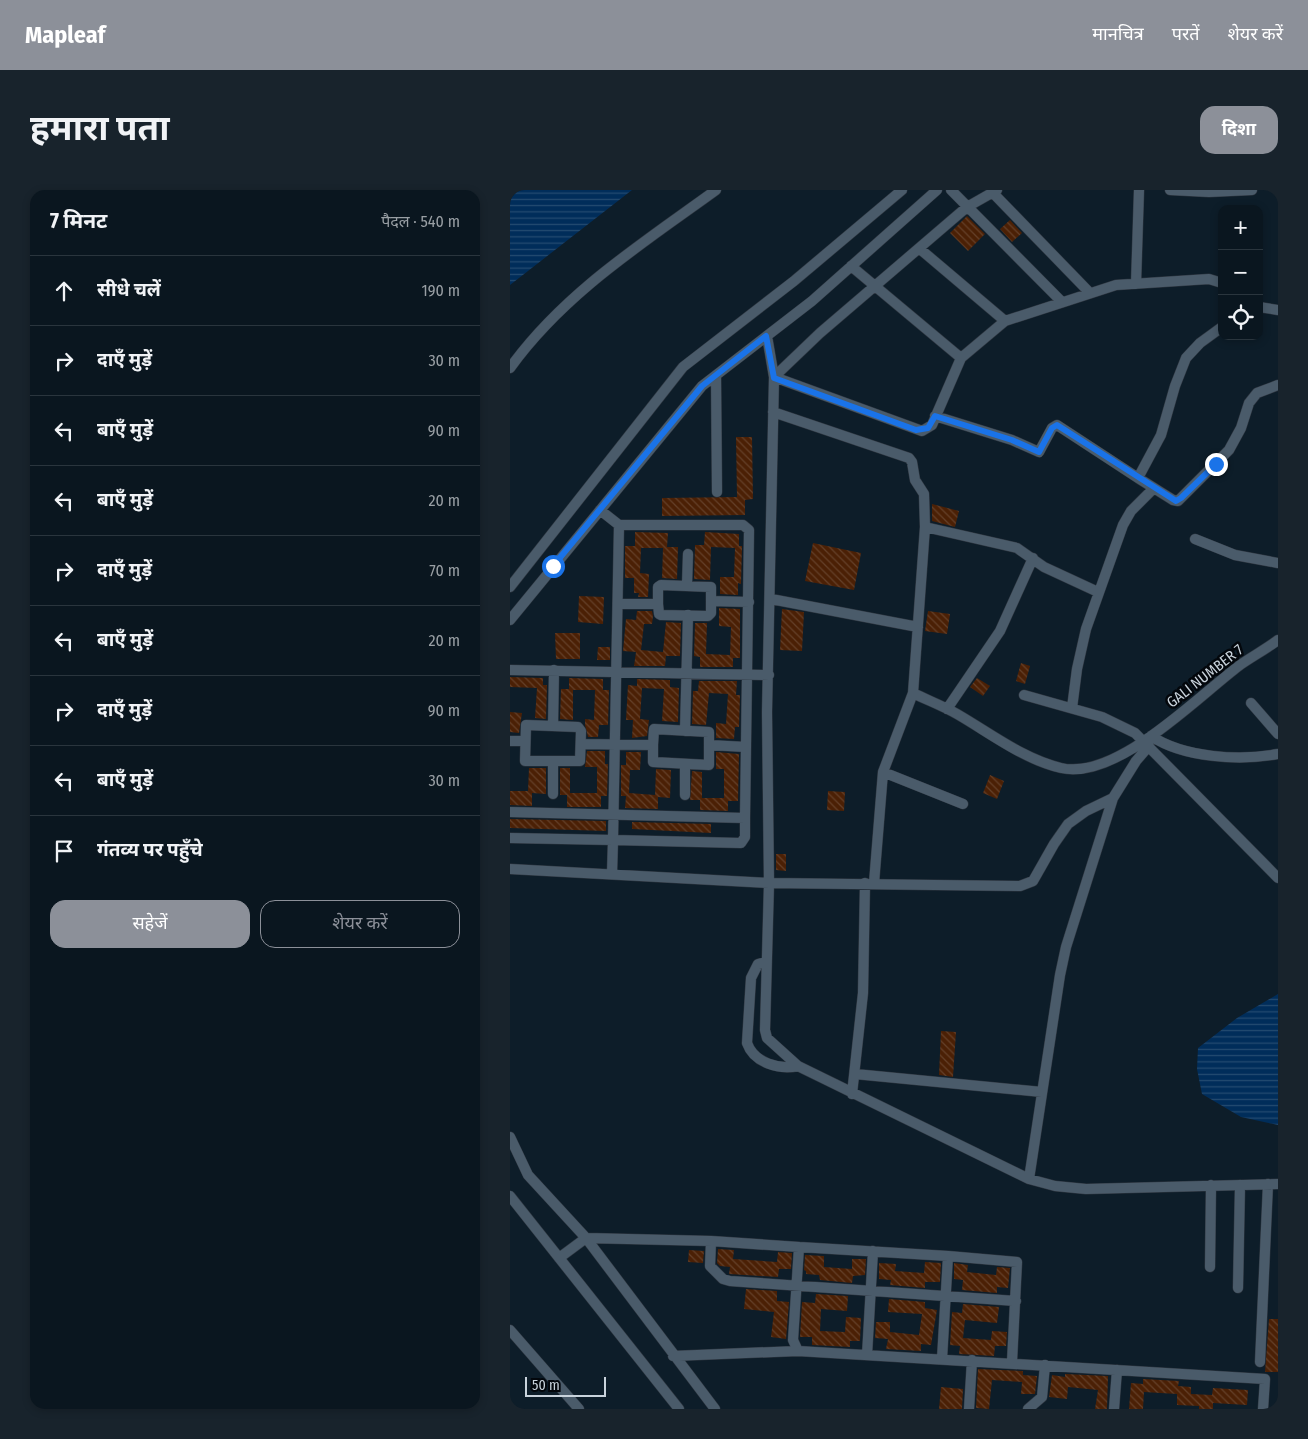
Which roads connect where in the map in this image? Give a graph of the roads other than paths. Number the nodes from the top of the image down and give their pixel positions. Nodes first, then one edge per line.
1 (716, 190) edge
2 (902, 190) edge
3 (938, 190) edge
4 (951, 190) edge
5 (1139, 190) edge
6 (1170, 190) edge
7 (1252, 190) edge
8 (995, 191) edge
9 (967, 207) junction
10 (920, 249) junction
11 (851, 266) junction
12 (1218, 282) edge
13 (1136, 284) junction
14 (876, 287) junction
15 (1089, 292) junction
16 (1062, 302) junction
17 (1263, 308) edge
18 (1278, 310) edge
19 (1005, 321) junction
20 (1218, 330) edge
21 (766, 336) junction
22 (961, 358) junction
23 (510, 368) edge
24 (716, 376) junction
25 (774, 378) junction
26 (1278, 385) edge
27 (773, 412) junction
28 (935, 416) junction
29 (1138, 478) junction
30 (1154, 488) junction
31 (717, 492) dead end
32 (600, 510) junction
33 (619, 525) junction
34 (926, 527) junction
35 (1195, 539) dead end
36 (688, 554) dead end
37 (1033, 558) junction
38 (1278, 563) edge
39 (687, 585) junction
40 (510, 587) edge
41 (1098, 592) junction
42 (771, 599) junction
43 (711, 601) junction
44 (749, 602) junction
45 (618, 604) junction
46 (658, 604) junction
47 (688, 615) junction
48 (510, 620) edge
49 (918, 628) junction
50 (1278, 640) edge
51 (510, 670) edge
52 (554, 670) junction
53 (616, 671) junction
54 (687, 672) junction
55 (748, 674) junction
56 (769, 675) junction
57 (913, 693) junction
58 (1024, 695) dead end
59 (1251, 703) dead end
60 (1072, 708) junction
61 (947, 709) junction
62 (553, 726) junction
63 (685, 731) junction
64 (1278, 734) edge
65 (510, 740) edge
66 (524, 741) junction
67 (1148, 741) junction
68 (581, 744) junction
69 (615, 744) junction
70 (653, 745) junction
71 (710, 745) junction
72 (746, 747) junction
73 (1278, 754) edge
74 (553, 762) junction
75 (686, 764) junction
76 (883, 772) junction
77 (553, 794) dead end
78 (685, 795) dead end
79 (1113, 798) junction
80 (963, 804) dead end
81 (510, 812) edge
82 (614, 813) junction
83 (745, 818) junction
84 (510, 838) edge
85 (613, 840) junction
86 (510, 869) edge
87 (612, 874) junction
88 (1278, 878) edge
89 (769, 882) junction
90 (870, 883) junction
91 (766, 962) junction
92 (798, 1066) junction
93 (855, 1074) junction
94 (1042, 1092) junction
95 (852, 1094) junction
96 (510, 1137) edge
97 (1029, 1179) junction
98 (1240, 1184) junction
99 (1273, 1184) edge
100 (1211, 1185) junction
101 (510, 1196) edge
102 (586, 1238) junction
103 (711, 1241) junction
104 (800, 1247) junction
105 (873, 1251) junction
106 (948, 1256) junction
107 (560, 1258) junction
108 (1210, 1267) dead end
109 (797, 1286) junction
110 (1238, 1288) dead end
111 (870, 1292) junction
112 (945, 1297) junction
113 (1016, 1302) junction
114 (510, 1330) edge
115 (798, 1351) junction
116 (867, 1354) junction
117 (673, 1356) junction
118 (942, 1359) junction
119 (972, 1360) junction
120 (1012, 1362) junction
121 (1260, 1362) dead end
122 (1046, 1365) junction
123 (1117, 1370) junction
124 (580, 1409) edge
125 (679, 1409) edge
126 (715, 1409) edge
127 (969, 1409) edge
128 (1028, 1409) edge
129 (1114, 1409) edge
130 (1263, 1409) edge

1 - 23 street
2 - 40 street
3 - 11 street
4 - 9 street
5 - 13 street
6 - 7 street
8 - 9 street
8 - 15 street
9 - 10 street
9 - 16 street
10 - 14 street
10 - 19 street
11 - 14 street
11 - 21 street
12 - 13 street
13 - 15 street
14 - 22 street
14 - 25 street
15 - 16 street
16 - 19 street
17 - 18 street
19 - 22 street
20 - 29 street
21 - 24 street
21 - 25 street
22 - 28 street
24 - 31 street
24 - 32 street
25 - 27 street
25 - 28 street
26 - 30 street
27 - 34 street
27 - 42 street
28 - 29 street
29 - 30 street
30 - 41 street
32 - 33 street
32 - 48 street
33 - 44 street
33 - 45 street
34 - 37 street
34 - 49 street
35 - 38 street
36 - 39 street
37 - 41 street
37 - 61 street
39 - 43 street
39 - 46 street
41 - 60 street
42 - 49 street
42 - 56 street
43 - 44 street
43 - 47 street
44 - 55 street
45 - 46 street
45 - 53 street
46 - 47 street
47 - 54 street
49 - 57 street
50 - 67 street, GALI NUMBER 7
51 - 52 street
52 - 53 street
52 - 62 street
53 - 54 street
53 - 69 street
54 - 55 street
54 - 63 street
55 - 56 street
55 - 72 street
56 - 89 street
57 - 61 street
57 - 76 street
58 - 60 street
59 - 64 street
60 - 67 street
61 - 67 street
62 - 66 street
62 - 68 street
63 - 70 street
63 - 71 street
65 - 66 street
66 - 74 street
67 - 73 street
67 - 79 street
67 - 88 street
68 - 69 street
68 - 74 street
69 - 70 street
69 - 82 street
70 - 75 street
71 - 72 street
71 - 75 street
72 - 83 street
74 - 77 street
75 - 78 street
76 - 80 street
76 - 90 street
79 - 90 street
79 - 94 street
81 - 82 street
82 - 83 street
82 - 85 street
83 - 85 street
84 - 85 street
85 - 87 street
86 - 87 street
87 - 89 street
89 - 90 street
89 - 91 street
90 - 93 street
91 - 92 street
91 - 92 street
92 - 95 street
93 - 94 street
93 - 95 street
94 - 97 street
95 - 97 street
96 - 102 street
97 - 100 street
98 - 99 street
98 - 100 street
98 - 110 street
99 - 121 street
100 - 108 street
101 - 107 street
102 - 103 street
102 - 107 street
102 - 117 street
103 - 104 street
103 - 109 street
104 - 105 street
104 - 109 street
105 - 106 street
105 - 111 street
106 - 112 street
106 - 113 street
107 - 125 street
109 - 111 street
109 - 115 street
111 - 112 street
111 - 116 street
112 - 113 street
112 - 118 street
113 - 120 street
114 - 124 street
115 - 116 street
115 - 117 street
116 - 118 street
117 - 126 street
118 - 119 street
119 - 120 street
119 - 127 street
120 - 122 street
122 - 123 street
122 - 128 street
123 - 129 street
123 - 130 street

